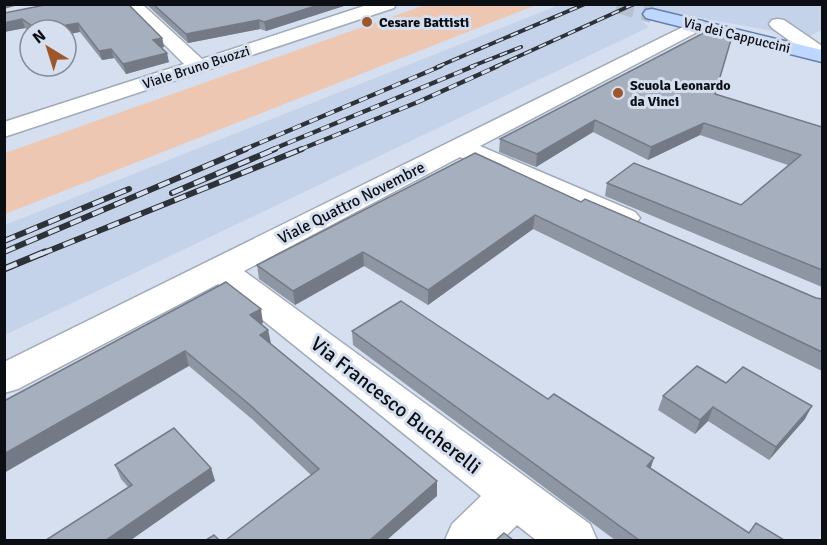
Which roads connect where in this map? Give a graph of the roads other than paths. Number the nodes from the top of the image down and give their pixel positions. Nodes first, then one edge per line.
1 (132, 4) edge
2 (388, 4) edge
3 (652, 14) tunnel mouth
4 (778, 24) dead end
5 (697, 25) junction
6 (822, 56) edge
7 (198, 66) junction
8 (4, 130) edge
9 (459, 147) junction
10 (646, 227) edge
11 (220, 269) junction
12 (4, 379) edge
13 (514, 496) junction
14 (468, 540) edge
15 (573, 540) edge

1 - 7 street
2 - 7 street, Viale Bruno Buozzi
3 - 5 main road, Via dei Cappuccini
4 - 6 street
5 - 6 main road, Via dei Cappuccini
5 - 9 street, Viale Quattro Novembre
7 - 8 street, Viale Bruno Buozzi
9 - 10 street
9 - 11 street, Viale Quattro Novembre
11 - 12 street, Viale Quattro Novembre
11 - 13 street, Via Francesco Bucherelli
13 - 14 street
13 - 15 street, Via Francesco Bucherelli

